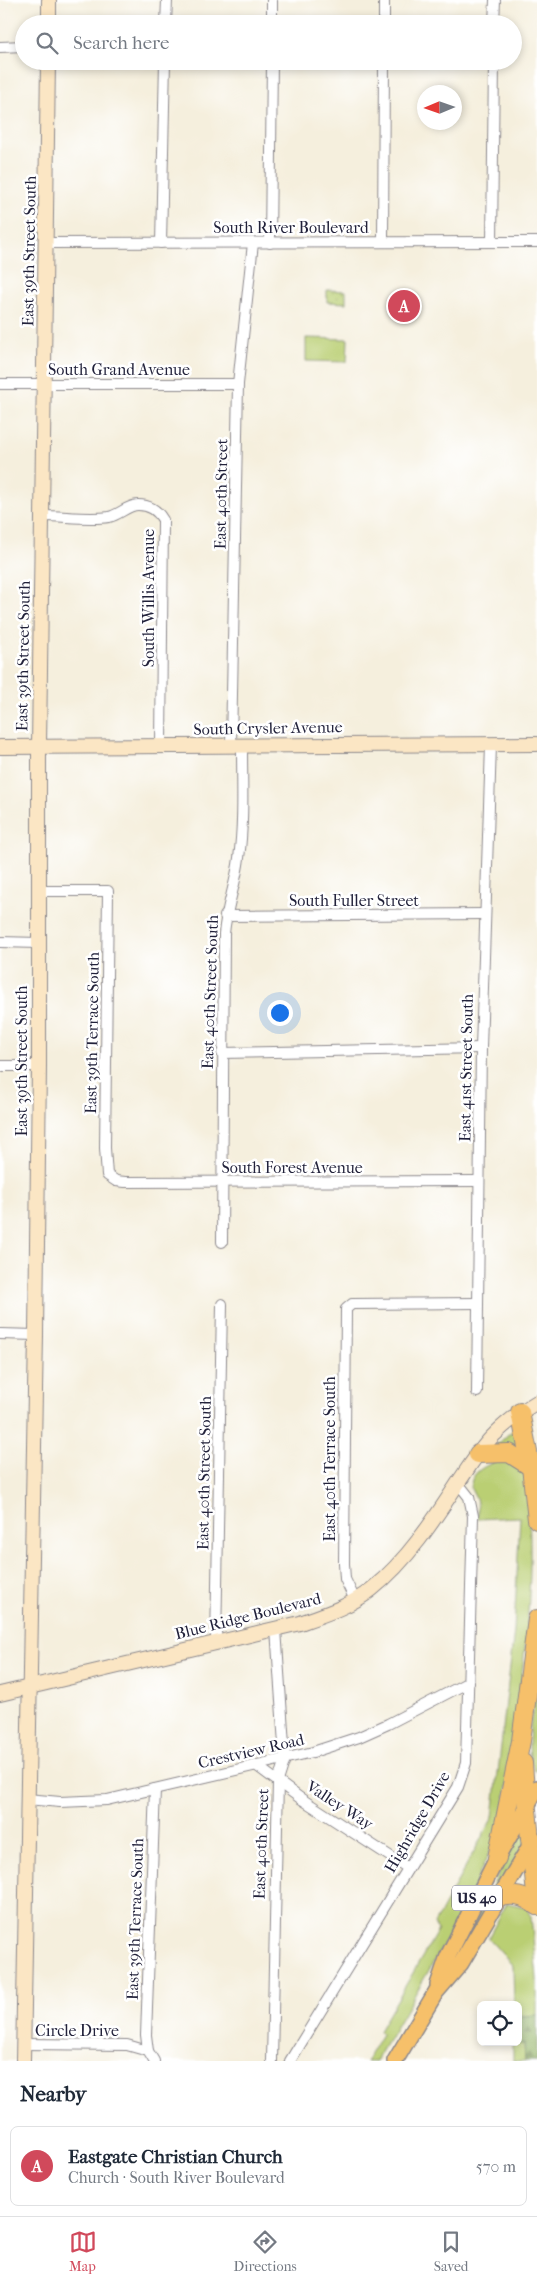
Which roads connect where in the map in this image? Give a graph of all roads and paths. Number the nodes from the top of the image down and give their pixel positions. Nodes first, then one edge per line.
1 (49, 0) edge
2 (167, 0) edge
3 (272, 0) edge
4 (384, 0) edge
5 (495, 0) edge
6 (49, 15) edge
7 (166, 15) edge
8 (272, 15) edge
9 (384, 15) edge
10 (494, 15) edge
11 (15, 46) edge
12 (0, 47) edge
13 (48, 70) edge
14 (165, 70) edge
15 (272, 70) edge
16 (384, 70) edge
17 (494, 70) edge
18 (383, 241) junction
19 (270, 242) junction
20 (492, 242) junction
21 (537, 242) edge
22 (46, 243) junction
23 (161, 243) junction
24 (253, 243) junction
25 (0, 384) edge
26 (44, 384) junction
27 (238, 384) junction
28 (42, 516) junction
29 (537, 744) edge
30 (491, 745) junction
31 (162, 746) junction
32 (237, 746) junction
33 (0, 747) edge
34 (39, 747) junction
35 (39, 892) junction
36 (484, 914) junction
37 (225, 916) junction
38 (0, 942) edge
39 (39, 943) junction
40 (481, 1048) junction
41 (222, 1053) junction
42 (0, 1066) edge
43 (39, 1066) junction
44 (107, 1174) joint
45 (479, 1181) junction
46 (222, 1182) junction
47 (222, 1242) dead end
48 (222, 1304) dead end
49 (478, 1304) junction
50 (0, 1334) edge
51 (36, 1335) junction
52 (478, 1392) dead end
53 (537, 1402) edge
54 (520, 1412) junction
55 (478, 1454) junction
56 (531, 1467) junction
57 (458, 1483) junction
58 (537, 1520) edge
59 (355, 1600) junction
60 (537, 1619) edge
61 (276, 1629) junction
62 (216, 1643) junction
63 (470, 1682) junction
64 (28, 1687) junction
65 (0, 1694) edge
66 (521, 1740) junction
67 (284, 1759) junction
68 (523, 1763) junction
69 (257, 1766) junction
70 (537, 1776) edge
71 (278, 1781) junction
72 (537, 1788) edge
73 (155, 1789) junction
74 (27, 1798) junction
75 (531, 1806) edge
76 (534, 1838) edge
77 (497, 1858) junction
78 (408, 1868) junction
79 (497, 1898) junction
80 (537, 1906) edge
81 (436, 1992) junction
82 (23, 2044) junction
83 (148, 2051) junction
84 (23, 2061) edge
85 (154, 2061) edge
86 (272, 2061) edge
87 (290, 2061) edge
88 (395, 2061) edge

1 - 6 main road
2 - 7 street
3 - 8 street
4 - 9 street
5 - 10 street
11 - 12 street
13 - 22 main road, East 39th Street South
14 - 23 street
15 - 19 street
16 - 18 street
17 - 20 street
18 - 19 street, South River Boulevard
18 - 20 street, South River Boulevard
19 - 24 street, South River Boulevard
20 - 21 street, South River Boulevard
22 - 23 street, South River Boulevard
22 - 26 main road, East 39th Street South
23 - 24 street, South River Boulevard
24 - 27 street, East 40th Street
25 - 26 street, South Grand Avenue
26 - 27 street, South Grand Avenue
26 - 28 main road, East 39th Street South
27 - 32 street, East 40th Street
28 - 31 street, South Willis Avenue
28 - 34 main road, East 39th Street South
29 - 30 main road, South Crysler Avenue
30 - 32 main road, South Crysler Avenue
30 - 36 street, East 41st Street South
31 - 32 main road, South Crysler Avenue
31 - 34 main road, South Crysler Avenue
32 - 37 street, East 40th Street South
33 - 34 main road, South Crysler Avenue
34 - 35 main road, East 39th Street South
35 - 39 main road, East 39th Street South
35 - 44 street, East 39th Terrace South
36 - 37 street, South Fuller Street
36 - 40 street, East 41st Street South
37 - 41 street, East 40th Street South
38 - 39 street
39 - 43 main road, East 39th Street South
40 - 41 street
40 - 45 street, East 41st Street South
41 - 46 street, East 40th Street South
42 - 43 street
43 - 51 main road, East 39th Street South
44 - 46 street, South Forest Avenue
45 - 46 street, South Forest Avenue
45 - 49 street, East 41st Street South
46 - 47 street, East 40th Street South
48 - 62 street, East 40th Street South
49 - 52 street, East 41st Street South
49 - 59 street, East 40th Terrace South
50 - 51 street
51 - 64 main road, East 39th Street South
53 - 54 main road, Blue Ridge Boulevard
54 - 55 main road, Blue Ridge Boulevard
54 - 56 highway
55 - 56 highway
55 - 57 main road, Blue Ridge Boulevard
56 - 58 highway
57 - 59 main road, Blue Ridge Boulevard
57 - 63 street, Highridge Drive
59 - 61 main road, Blue Ridge Boulevard
60 - 66 highway
61 - 62 main road, Blue Ridge Boulevard
61 - 67 street, East 40th Street
62 - 64 main road, Blue Ridge Boulevard
63 - 67 street, Crestview Road
63 - 78 street, Highridge Drive
64 - 65 main road, Blue Ridge Boulevard
64 - 74 main road, East 39th Street South
66 - 68 highway
66 - 77 highway
67 - 69 street, Crestview Road
67 - 71 street, East 40th Street
68 - 70 highway
68 - 75 highway
69 - 71 street, Valley Way
69 - 73 street, Crestview Road
71 - 78 street, Valley Way
71 - 86 street, East 40th Street
72 - 75 main road, US 40
73 - 74 street, Crestview Road
73 - 83 street, East 39th Terrace South
74 - 82 main road, East 39th Street South
75 - 76 highway
75 - 77 main road, US 40
76 - 79 main road, US 40
76 - 80 highway
77 - 81 main road, US 40
78 - 87 street, Highridge Drive
79 - 80 highway
79 - 81 main road, US 40
81 - 88 main road, US 40
82 - 83 street, Circle Drive
82 - 84 main road, East 39th Street South
83 - 85 street

